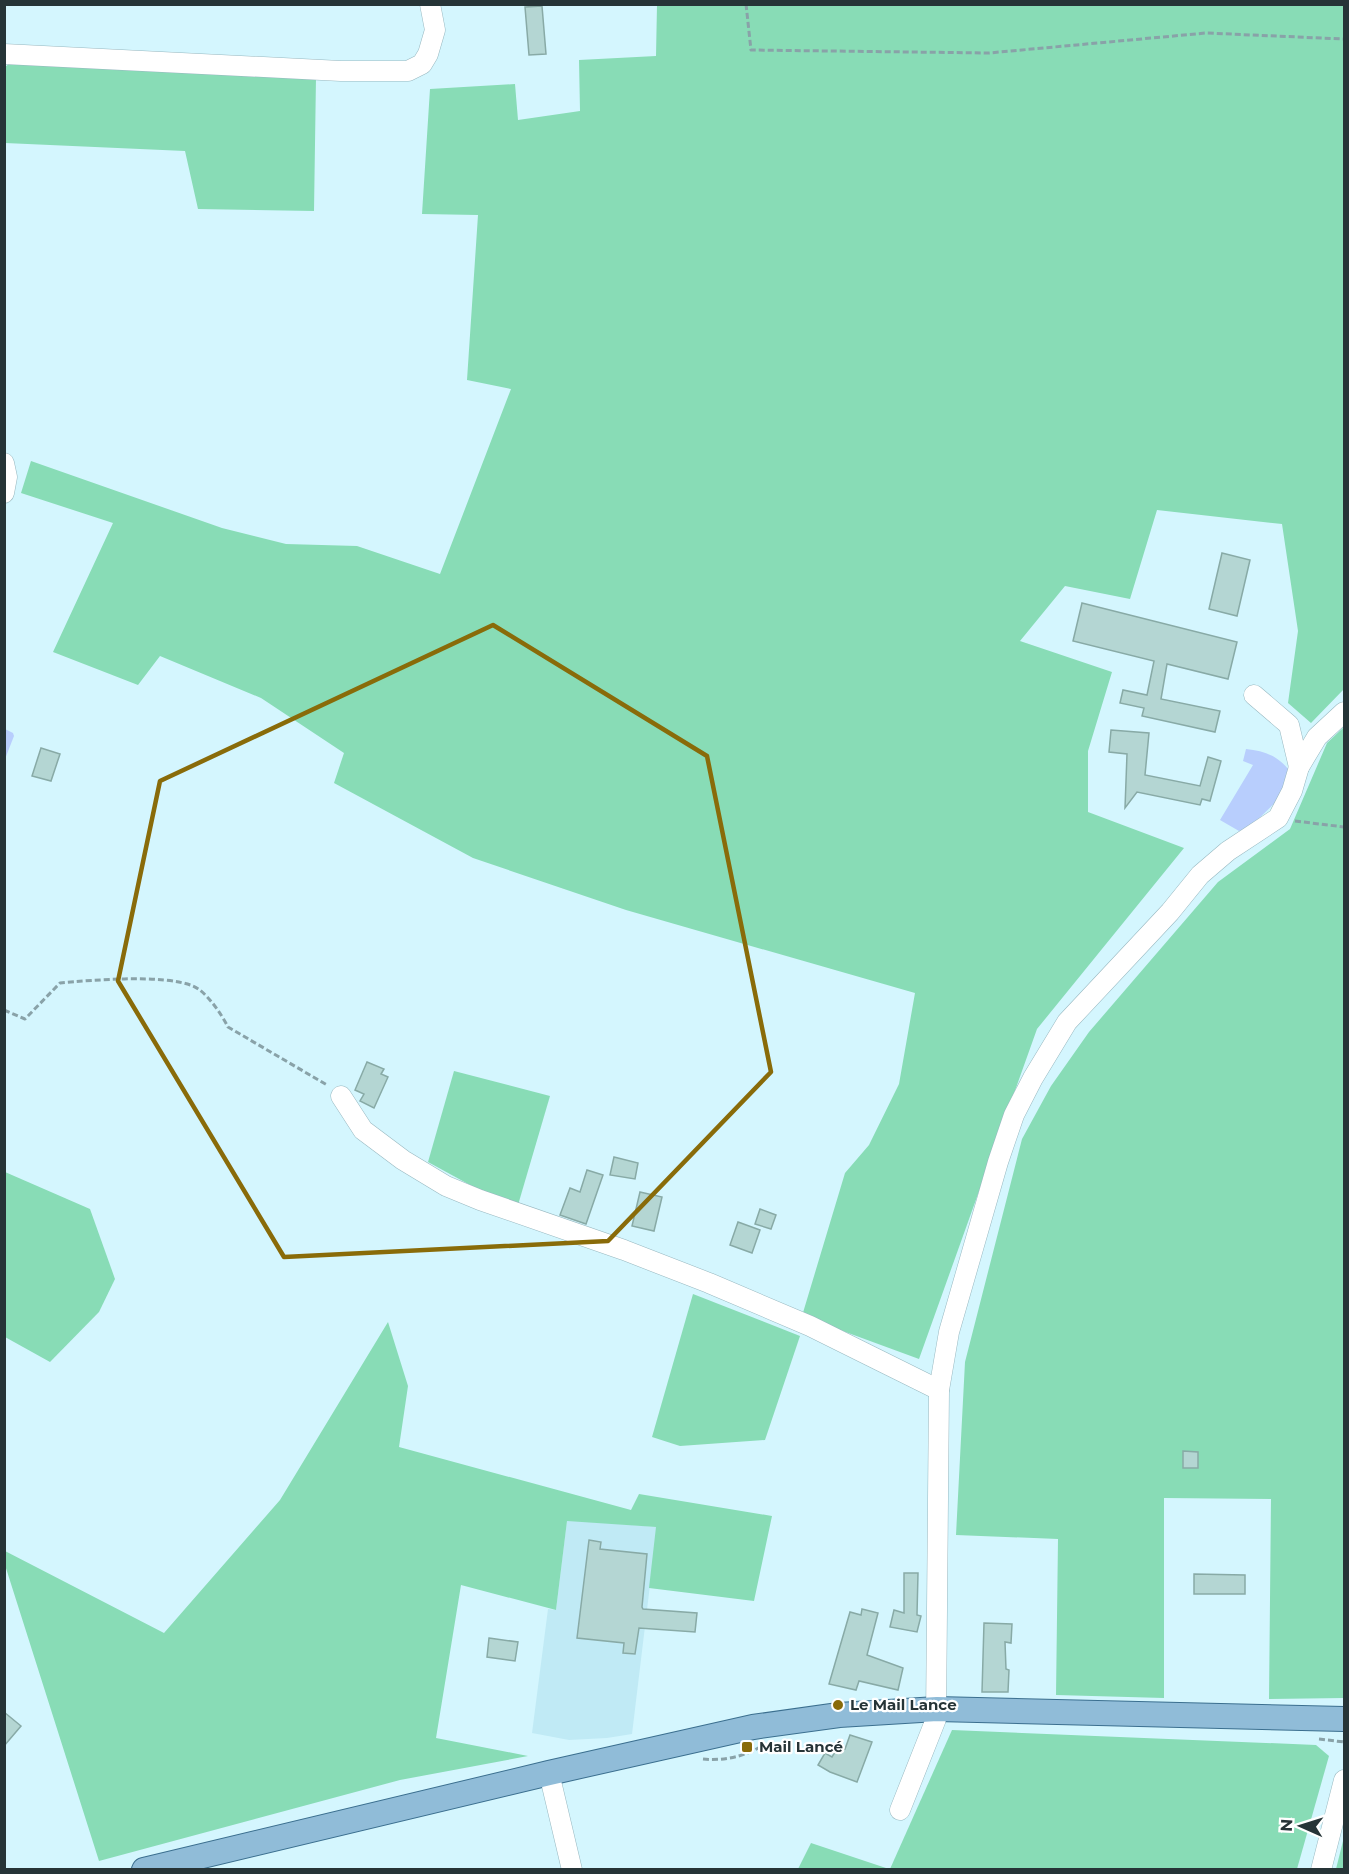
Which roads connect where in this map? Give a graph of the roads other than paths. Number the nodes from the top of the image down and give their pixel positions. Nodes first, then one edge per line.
1 (430, 4) edge
2 (4, 54) edge
3 (4, 463) edge
4 (4, 493) edge
5 (1254, 695) dead end
6 (1344, 712) edge
7 (1299, 767) junction
8 (341, 1096) road end
9 (939, 1390) junction
10 (937, 1709) junction
11 (1344, 1719) edge
12 (549, 1773) junction
13 (1344, 1780) edge
14 (900, 1810) dead end
15 (144, 1869) edge
16 (572, 1869) edge
17 (1321, 1869) edge

1 - 2 street
3 - 4 street
5 - 7 street
6 - 7 street
7 - 9 street
8 - 9 street
9 - 10 street
10 - 11 main road
10 - 12 main road
10 - 14 street
12 - 15 main road
12 - 16 street
13 - 17 street

